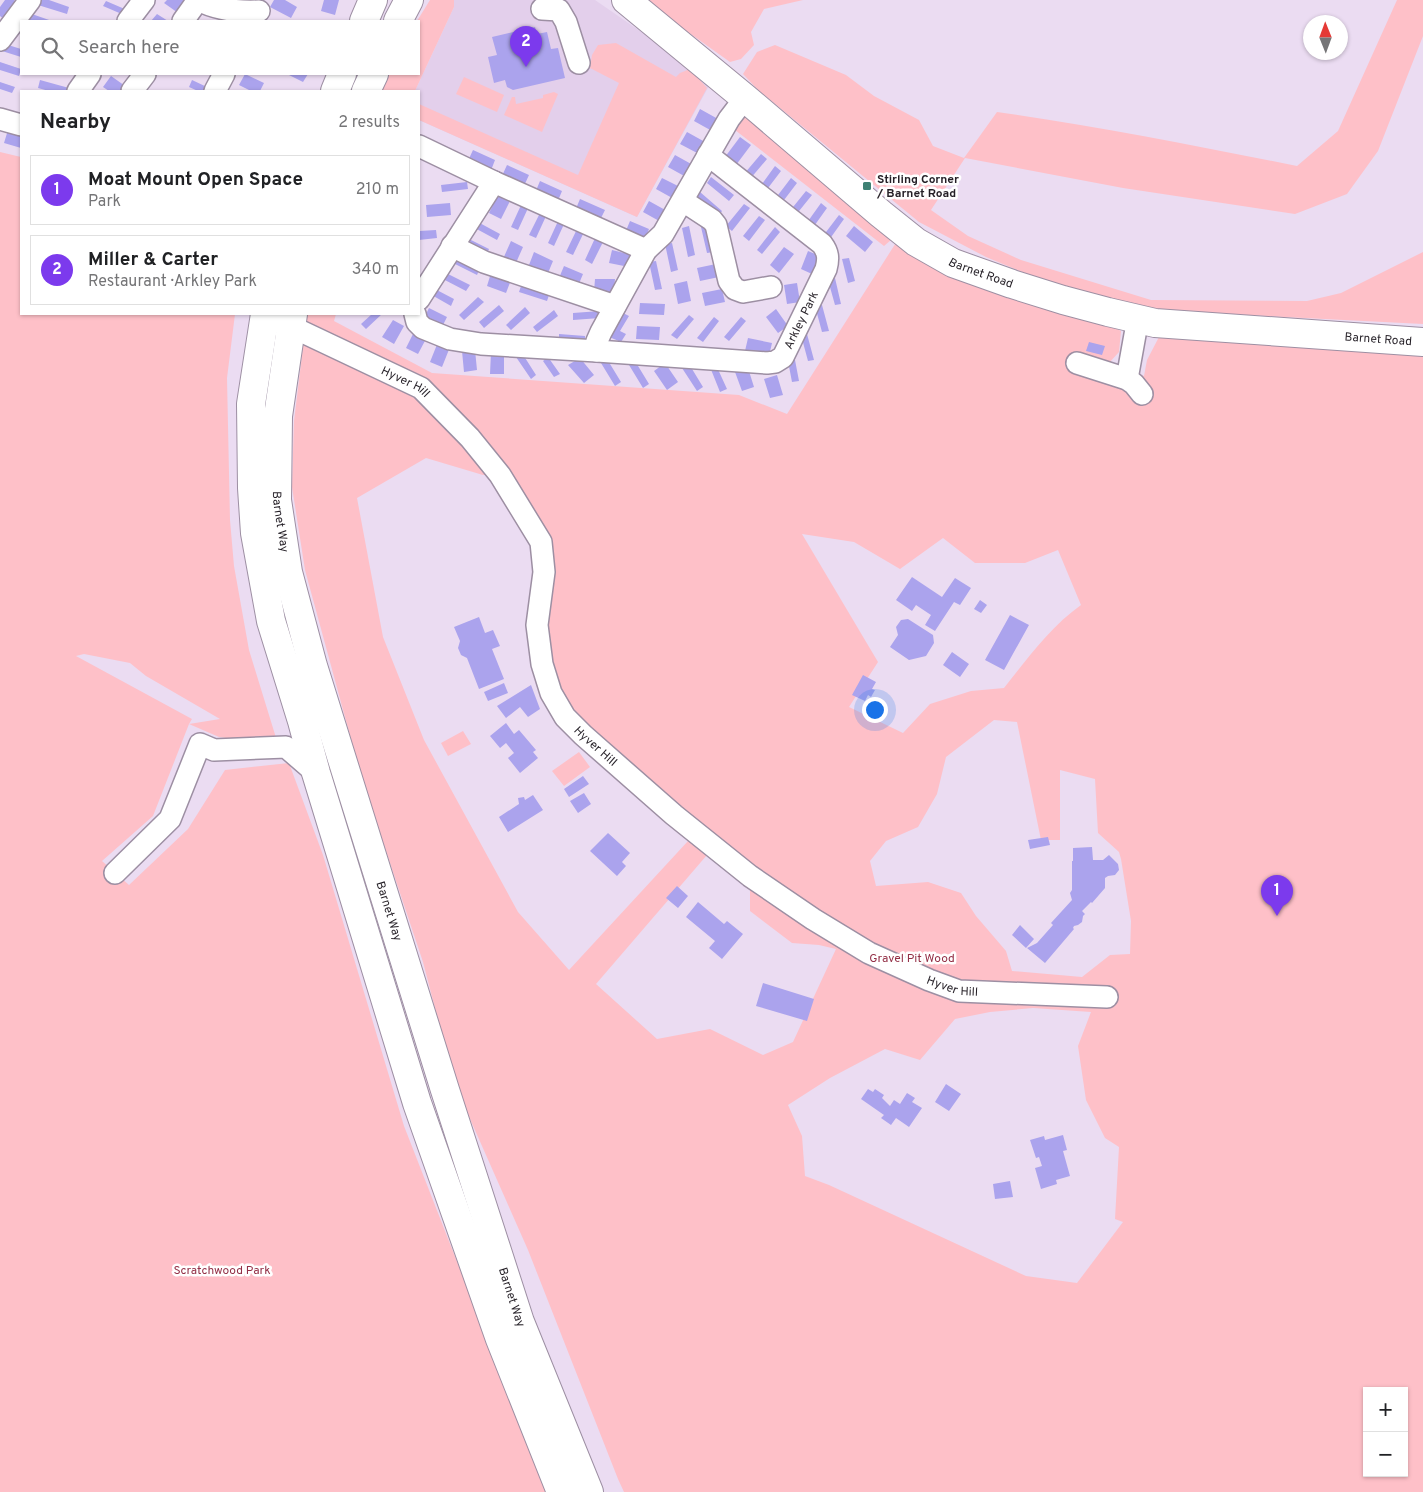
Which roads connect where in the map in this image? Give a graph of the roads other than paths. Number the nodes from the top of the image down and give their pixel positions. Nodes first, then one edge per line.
1 (30, 0) edge
2 (144, 0) edge
3 (198, 0) edge
4 (374, 0) edge
5 (409, 0) edge
6 (626, 0) edge
7 (554, 7) edge
8 (259, 11) edge
9 (129, 20) edge
10 (184, 20) edge
11 (364, 20) edge
12 (399, 20) edge
13 (0, 40) edge
14 (579, 63) dead end
15 (89, 75) edge
16 (144, 75) edge
17 (223, 75) edge
18 (342, 75) edge
19 (374, 75) edge
20 (79, 90) edge
21 (133, 90) edge
22 (216, 90) edge
23 (335, 90) edge
24 (366, 90) edge
25 (745, 98) junction
26 (0, 119) edge
27 (20, 125) edge
28 (420, 146) edge
29 (708, 154) junction
30 (494, 182) junction
31 (683, 201) junction
32 (452, 246) junction
33 (646, 250) junction
34 (771, 287) dead end
35 (420, 296) edge
36 (615, 306) junction
37 (415, 315) edge
38 (279, 317) edge
39 (1138, 318) junction
40 (1423, 342) edge
41 (597, 351) junction
42 (1077, 363) dead end
43 (1126, 379) junction
44 (1142, 394) dead end
45 (302, 720) junction
46 (286, 747) junction
47 (316, 772) junction
48 (116, 873) dead end
49 (1107, 997) dead end
50 (561, 1492) edge
51 (589, 1492) edge

1 - 13 street
2 - 9 street
3 - 8 street
3 - 10 street
4 - 11 main road
5 - 12 main road
6 - 25 main road, Barnet Road
7 - 14 street
15 - 20 street
16 - 21 street
17 - 22 street
18 - 23 main road
19 - 24 main road
25 - 29 street
25 - 39 main road, Barnet Road
26 - 27 street
28 - 30 street
29 - 31 street
29 - 41 street, Arkley Park
30 - 32 street
30 - 33 street
31 - 33 street
31 - 34 street
32 - 35 street
32 - 36 street
33 - 36 street
36 - 41 street
37 - 41 street, Arkley Park
38 - 45 main road, Barnet Way
38 - 49 street, Hyver Hill
38 - 51 main road, Barnet Way
39 - 40 main road, Barnet Road
39 - 43 street
42 - 43 street
43 - 44 street
45 - 46 street
45 - 47 main road, Barnet Way
46 - 47 street
46 - 48 street
47 - 50 main road, Barnet Way

